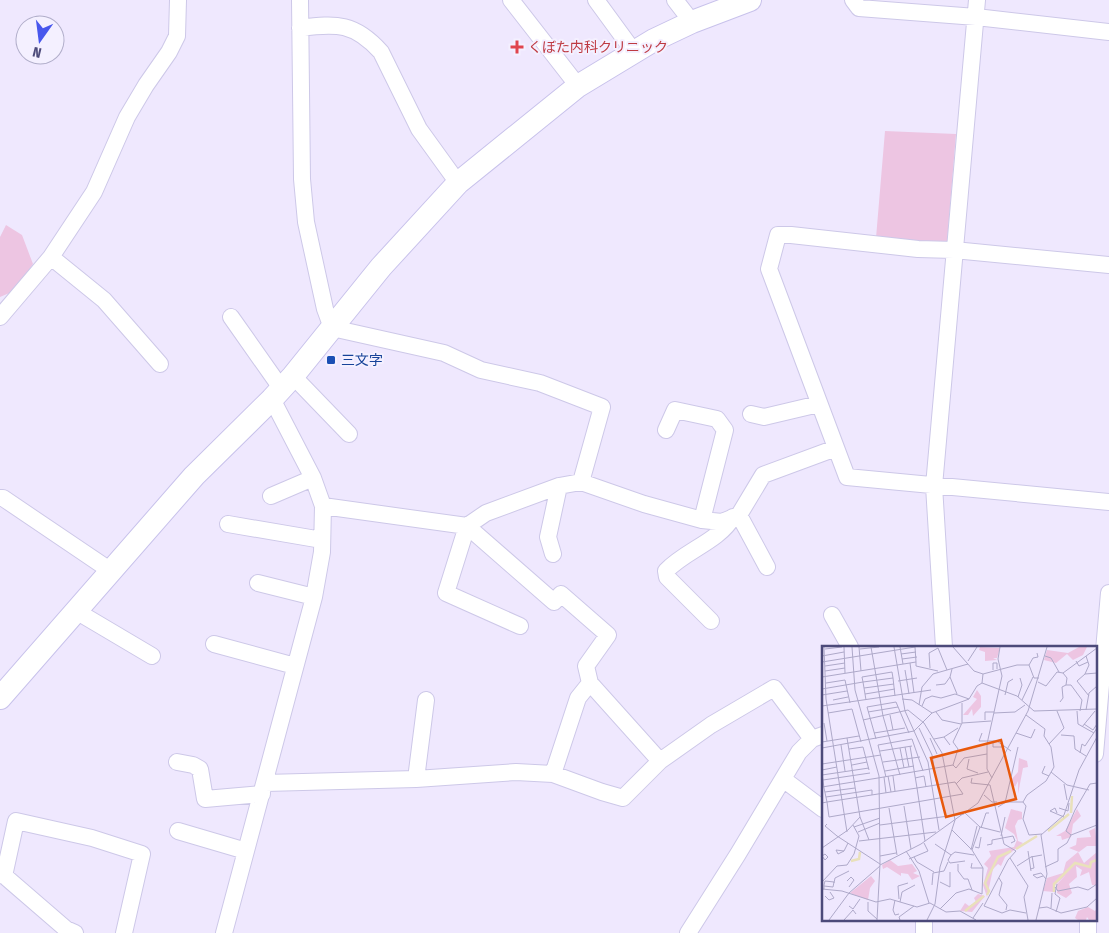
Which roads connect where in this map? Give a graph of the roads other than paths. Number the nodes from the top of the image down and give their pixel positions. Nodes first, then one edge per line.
1 (178, 0) edge
2 (300, 0) edge
3 (511, 0) edge
4 (596, 0) edge
5 (675, 0) edge
6 (750, 0) edge
7 (853, 0) edge
8 (977, 0) edge
9 (976, 17) junction
10 (692, 22) junction
11 (300, 28) junction
12 (1109, 32) edge
13 (634, 52) junction
14 (578, 86) junction
15 (458, 183) junction
16 (954, 250) junction
17 (51, 257) junction
18 (1109, 265) edge
19 (0, 317) edge
20 (230, 317) dead end
21 (332, 328) junction
22 (160, 364) dead end
23 (282, 388) junction
24 (819, 404) junction
25 (750, 414) dead end
26 (666, 430) dead end
27 (349, 434) dead end
28 (836, 448) junction
29 (313, 478) junction
30 (581, 482) junction
31 (559, 486) junction
32 (934, 486) junction
33 (271, 496) dead end
34 (0, 498) edge
35 (1109, 502) edge
36 (323, 506) junction
37 (736, 516) junction
38 (702, 520) junction
39 (228, 524) dead end
40 (467, 526) junction
41 (322, 540) junction
42 (553, 554) dead end
43 (767, 567) dead end
44 (111, 571) junction
45 (258, 582) dead end
46 (1109, 593) edge
47 (314, 597) junction
48 (76, 611) junction
49 (832, 615) dead end
50 (711, 621) dead end
51 (520, 626) dead end
52 (214, 644) dead end
53 (849, 646) edge
54 (944, 646) edge
55 (152, 656) dead end
56 (296, 666) junction
57 (590, 684) junction
58 (0, 698) edge
59 (426, 700) dead end
60 (817, 737) edge
61 (1096, 746) edge
62 (1109, 748) edge
63 (660, 761) junction
64 (177, 762) dead end
65 (552, 774) junction
66 (416, 779) junction
67 (783, 779) junction
68 (264, 788) junction
69 (822, 808) edge
70 (178, 831) dead end
71 (246, 851) junction
72 (2, 874) edge
73 (924, 920) edge
74 (1088, 920) edge
75 (75, 933) edge
76 (124, 933) edge
77 (224, 933) edge
78 (688, 933) edge
79 (924, 933) edge
80 (1088, 933) edge

1 - 17 street
2 - 11 street
3 - 14 street
4 - 13 street
5 - 10 street
6 - 10 street
7 - 9 street
8 - 9 street
9 - 12 street
9 - 16 street
10 - 13 street
11 - 15 street
11 - 21 street
13 - 14 street
14 - 15 street
15 - 21 street
16 - 18 street
16 - 24 street
16 - 32 street
17 - 19 street
17 - 22 street
20 - 23 street
21 - 23 street
21 - 30 street
23 - 27 street
23 - 29 street
23 - 44 street
24 - 25 street
24 - 28 street
26 - 38 street
28 - 32 street
28 - 37 street
29 - 33 street
29 - 36 street
30 - 31 street
30 - 38 street
31 - 40 street
31 - 42 street
32 - 35 street
32 - 54 street
34 - 44 street
36 - 40 street
36 - 41 street
37 - 38 street
37 - 43 street
37 - 50 street
39 - 41 street
40 - 51 street
40 - 57 street
41 - 47 street
44 - 48 street
45 - 47 street
46 - 61 street
47 - 56 street
48 - 55 street
48 - 58 street
49 - 53 street
52 - 56 street
56 - 68 street
57 - 63 street
57 - 65 street
59 - 66 street
60 - 63 street
60 - 67 street
61 - 62 street
63 - 65 street
64 - 68 street
65 - 66 street
66 - 68 street
67 - 69 street
67 - 78 street
68 - 71 street
70 - 71 street
71 - 77 street
72 - 75 street
72 - 76 street
73 - 79 street
74 - 80 street

